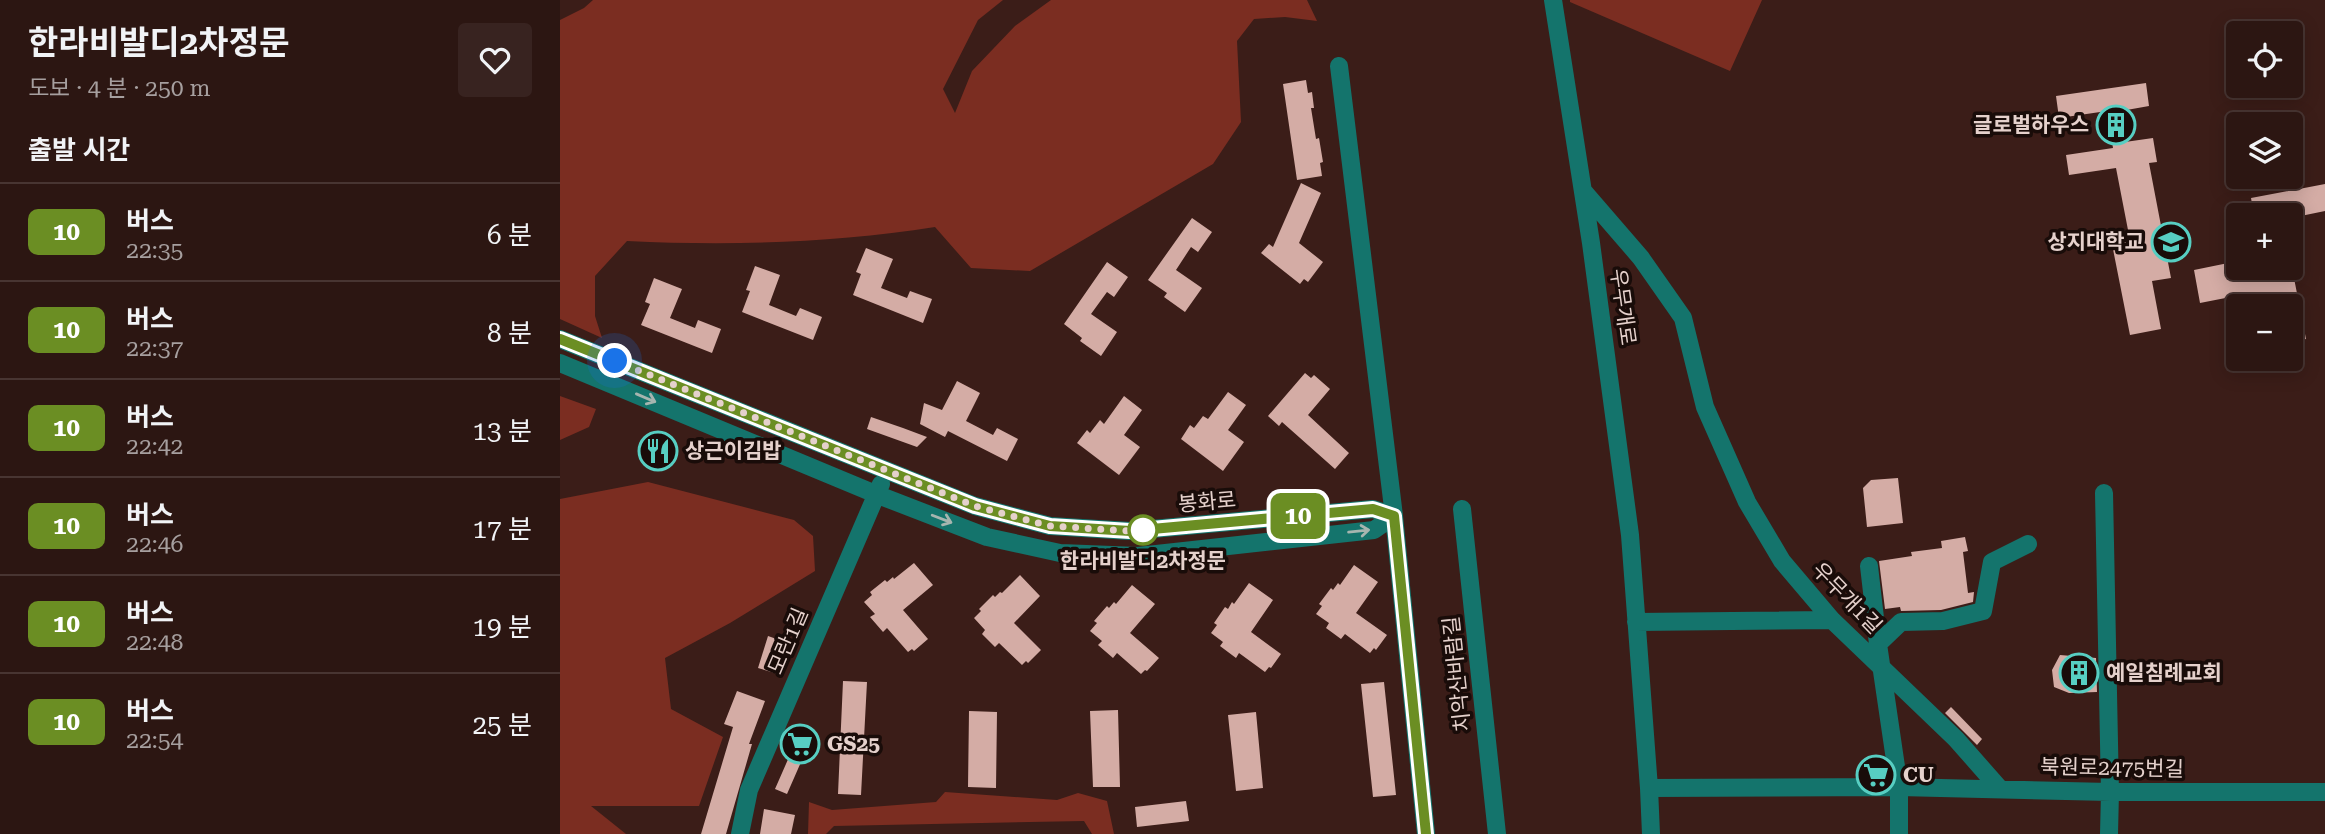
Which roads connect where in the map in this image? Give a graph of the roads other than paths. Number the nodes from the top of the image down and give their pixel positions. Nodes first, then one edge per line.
1 (1553, 0) edge
2 (1339, 66) dead end
3 (1584, 192) junction
4 (560, 339) edge
5 (560, 363) edge
6 (885, 469) junction
7 (2104, 493) dead end
8 (878, 495) junction
9 (1462, 509) dead end
10 (1394, 516) junction
11 (2028, 544) dead end
12 (1869, 566) dead end
13 (1832, 620) junction
14 (1636, 622) junction
15 (1878, 644) junction
16 (1881, 665) junction
17 (1899, 787) junction
18 (1649, 788) junction
19 (2000, 789) junction
20 (2110, 792) junction
21 (2325, 792) edge
22 (740, 834) edge
23 (1426, 834) edge
24 (1497, 834) edge
25 (1651, 834) edge
26 (1899, 834) edge
27 (2109, 834) edge

1 - 3 street, 우무개로
2 - 10 street
3 - 13 street, 우무개1길
3 - 14 street, 우무개로
4 - 6 street, 봉화로
5 -> 8 street
6 - 8 street, 모란1길
6 - 10 street, 봉화로
7 - 20 street
8 -> 10 street
8 - 22 street, 모란1길
9 - 24 street, 치악산바람길
10 - 23 street
11 - 15 street
12 - 15 street
13 - 14 street
13 - 16 street, 우무개1길
14 - 18 street, 우무개로
15 - 16 street
16 - 17 street
16 - 19 street, 우무개1길
17 - 18 street, 북원로2475번길
17 - 19 street, 북원로2475번길
17 - 26 street
18 - 25 street, 우무개로
19 - 20 street, 북원로2475번길
20 - 21 street, 북원로2475번길
20 - 27 street

